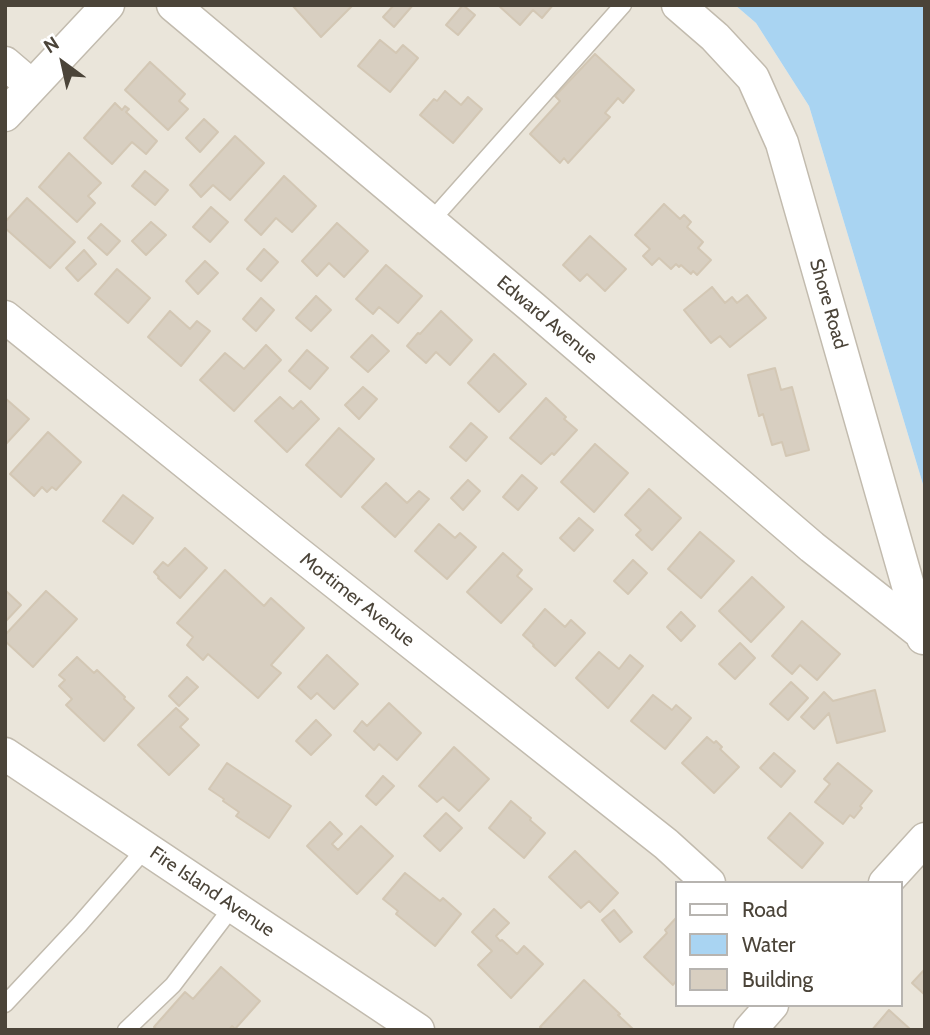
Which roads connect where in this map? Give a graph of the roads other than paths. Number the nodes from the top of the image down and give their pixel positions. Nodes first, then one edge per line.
1 (108, 5) edge
2 (173, 5) edge
3 (623, 5) edge
4 (678, 5) edge
5 (5, 63) edge
6 (32, 86) junction
7 (5, 115) edge
8 (430, 222) junction
9 (5, 317) edge
10 (924, 638) edge
11 (5, 754) edge
12 (925, 839) edge
13 (146, 848) junction
14 (707, 881) edge
15 (886, 881) edge
16 (233, 906) junction
17 (5, 1004) edge
18 (770, 1007) edge
19 (126, 1030) edge
20 (418, 1030) edge
21 (750, 1030) edge

1 - 6 street
2 - 8 street, Edward Avenue
3 - 8 lane
4 - 10 street, Shore Road
5 - 6 street
6 - 7 street
8 - 10 street, Edward Avenue
9 - 14 street, Mortimer Avenue
11 - 13 street, Fire Island Avenue
12 - 15 street
13 - 16 street, Fire Island Avenue
13 - 17 lane
16 - 19 lane
16 - 20 street, Fire Island Avenue
18 - 21 street

